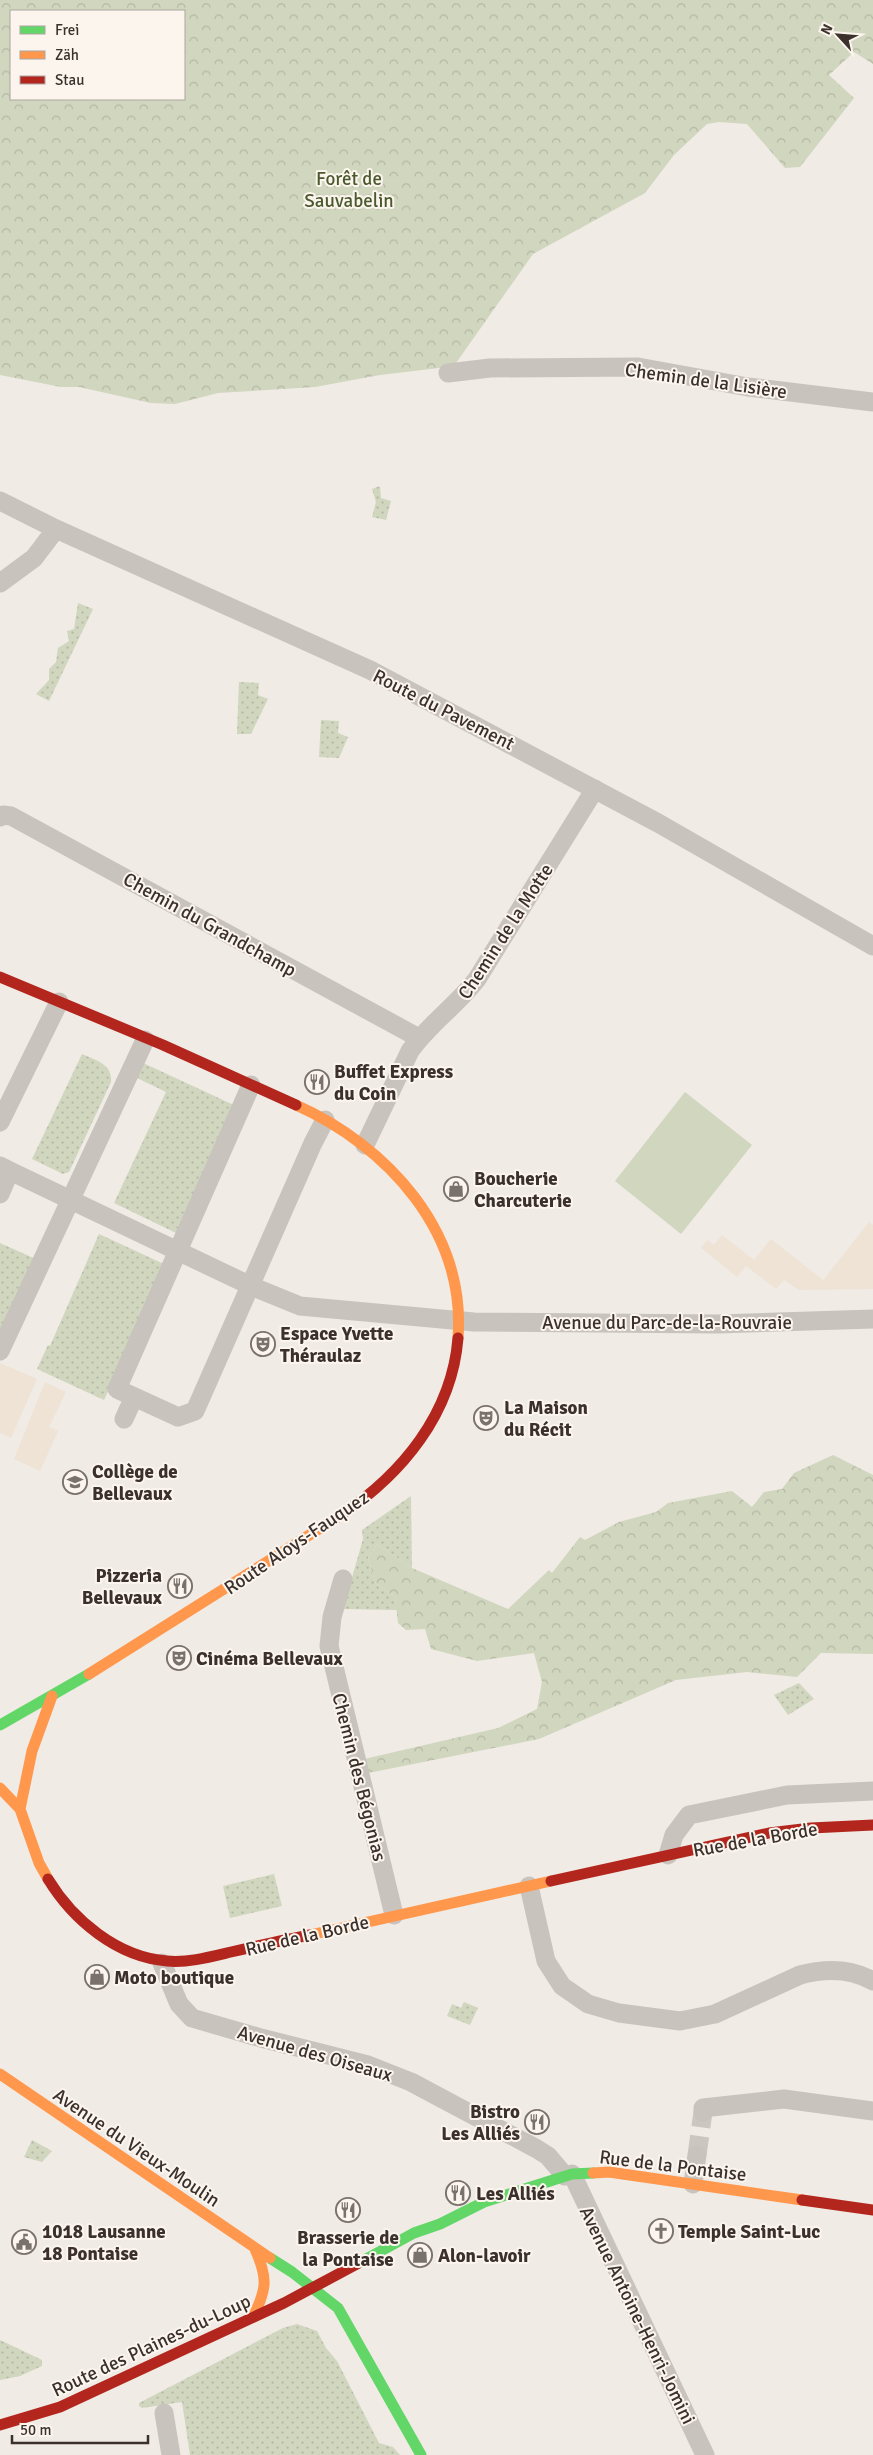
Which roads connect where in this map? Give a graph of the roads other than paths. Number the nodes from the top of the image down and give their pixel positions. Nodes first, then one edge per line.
1 (448, 372) dead end
2 (873, 402) edge
3 (0, 501) edge
4 (56, 529) junction
5 (0, 583) edge
6 (595, 788) junction
7 (0, 817) edge
8 (873, 946) edge
9 (0, 977) edge
10 (59, 1002) junction
11 (419, 1038) junction
12 (145, 1040) junction
13 (251, 1085) junction
14 (325, 1120) junction
15 (0, 1122) edge
16 (365, 1145) junction
17 (5, 1169) edge
18 (0, 1194) edge
19 (70, 1200) junction
20 (177, 1252) junction
21 (251, 1286) junction
22 (873, 1318) edge
23 (461, 1322) junction
24 (0, 1351) edge
25 (134, 1397) junction
26 (124, 1419) dead end
27 (343, 1579) dead end
28 (52, 1696) junction
29 (0, 1725) edge
30 (0, 1788) edge
31 (873, 1791) edge
32 (20, 1809) junction
33 (873, 1825) edge
34 (668, 1855) junction
35 (528, 1886) junction
36 (394, 1915) junction
37 (162, 1963) junction
38 (873, 1981) edge
39 (0, 2074) edge
40 (873, 2111) edge
41 (703, 2112) dead end
42 (697, 2155) tunnel mouth
43 (568, 2175) junction
44 (693, 2184) junction
45 (873, 2210) edge
46 (255, 2249) junction
47 (313, 2288) junction
48 (253, 2317) junction
49 (164, 2413) dead end
50 (0, 2425) edge
51 (171, 2455) edge
52 (421, 2455) edge
53 (705, 2455) edge

1 - 2 street, Chemin de la Lisière
3 - 4 street, Route du Pavement
4 - 5 street
4 - 6 street, Route du Pavement
6 - 8 street, Route du Pavement
6 - 11 street, Chemin de la Motte
7 - 11 street, Chemin du Grandchamp
9 - 10 main road, Route Aloys-Fauquez
10 - 12 main road, Route Aloys-Fauquez
10 - 15 street
11 - 16 street, Chemin de la Motte
12 - 13 main road, Route Aloys-Fauquez
12 - 19 street
13 - 14 main road, Route Aloys-Fauquez
13 - 20 street
14 - 16 main road, Route Aloys-Fauquez
14 - 21 street
16 - 23 main road, Route Aloys-Fauquez
17 - 18 street
17 - 19 street
19 - 20 street
19 - 24 street
20 - 21 street
20 - 25 street
21 - 23 street
21 - 25 street
22 - 23 street, Avenue du Parc-de-la-Rouvraie
23 - 28 main road, Route Aloys-Fauquez
25 - 26 street
27 - 36 street, Chemin des Bégonias
28 - 29 main road
28 - 32 main road, Rue de la Borde
30 - 32 main road, Rue de la Borde
31 - 34 street, Rue de la Borde
32 - 37 main road, Rue de la Borde
33 - 34 main road, Rue de la Borde
34 - 35 main road, Rue de la Borde
35 - 36 main road, Rue de la Borde
35 - 38 street
36 - 37 main road, Rue de la Borde
37 - 43 street, Avenue des Oiseaux
39 - 46 main road, Avenue du Vieux-Moulin
40 - 41 street
42 - 44 street
43 - 44 main road, Rue de la Pontaise
43 - 47 main road, Rue de la Pontaise
43 - 53 street, Avenue Antoine-Henri-Jomini
44 - 45 main road, Rue de la Pontaise
46 - 47 main road, Avenue du Vieux-Moulin
46 - 48 main road
47 - 48 main road, Route des Plaines-du-Loup
47 - 52 main road, Avenue du Vieux-Moulin
48 - 50 main road, Route des Plaines-du-Loup
49 - 51 street

